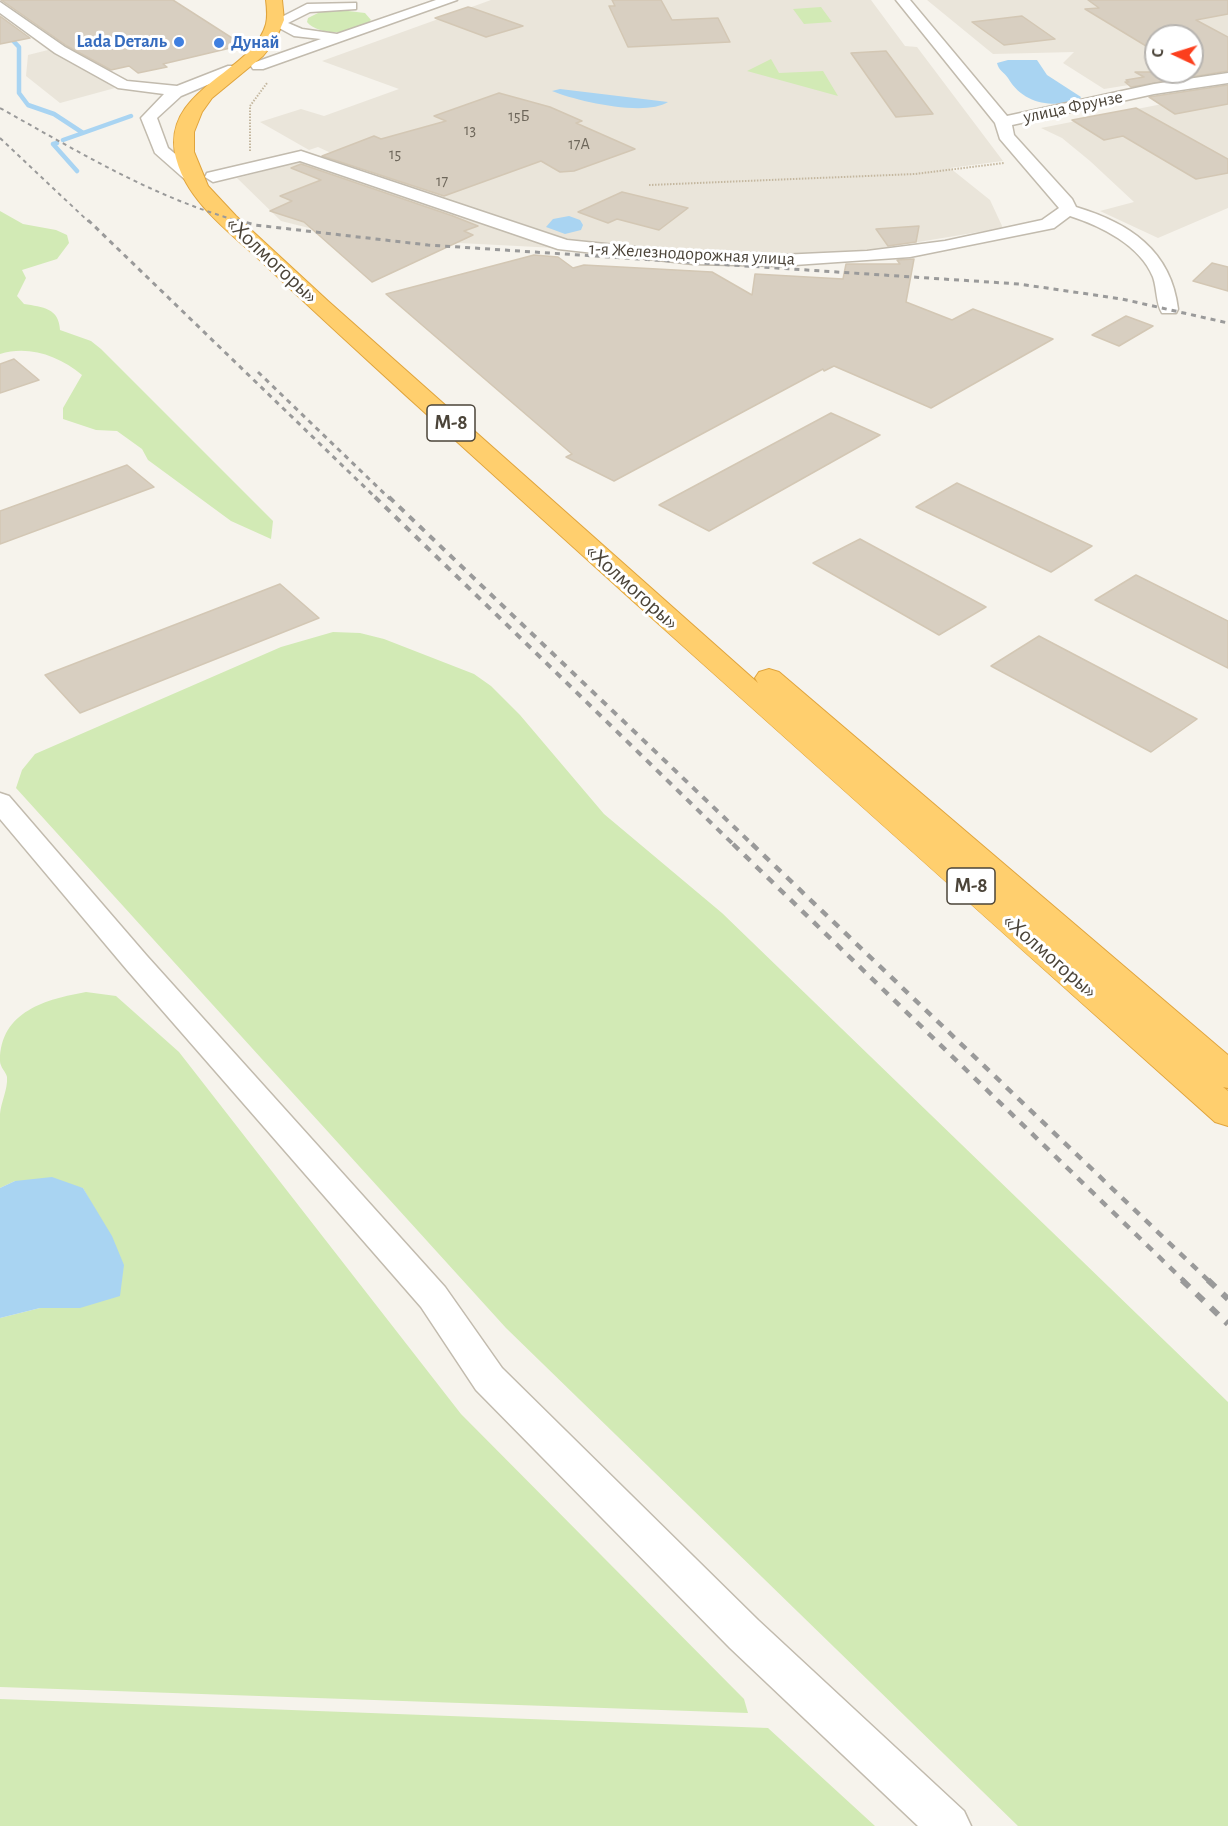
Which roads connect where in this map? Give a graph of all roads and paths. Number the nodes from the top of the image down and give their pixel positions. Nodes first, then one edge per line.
1 (274, 0) edge
2 (334, 0) edge
3 (450, 0) edge
4 (903, 0) edge
5 (0, 6) edge
6 (293, 6) edge
7 (365, 9) junction
8 (424, 9) junction
9 (374, 26) junction
10 (284, 27) junction
11 (354, 33) junction
12 (258, 66) junction
13 (233, 69) junction
14 (1228, 78) edge
15 (273, 79) dead end
16 (134, 88) junction
17 (180, 91) junction
18 (148, 118) junction
19 (1003, 122) junction
20 (1011, 162) dead end
21 (254, 169) junction
22 (204, 178) junction
23 (649, 185) dead end
24 (1068, 210) junction
25 (1169, 309) dead end
26 (0, 802) edge
27 (1228, 1075) edge
28 (1228, 1112) edge
29 (949, 1826) edge

1 - 10 highway
2 - 7 street
3 - 8 street
4 - 19 street, улица Фрунзе
5 - 16 street
6 - 7 street
6 - 10 highway, М-8
7 - 8 street
7 - 9 street
8 - 9 street
9 - 11 street
10 - 11 street
10 - 12 highway, «Холмогоры» / М-8
10 - 13 highway, «Холмогоры» / М-8
11 - 12 street
12 - 22 highway, «Холмогоры» / М-8
13 - 17 street
13 - 22 highway, «Холмогоры» / М-8
14 - 19 street, улица Фрунзе
15 - 21 path
16 - 17 street
16 - 18 street
17 - 18 street
18 - 22 street
19 - 24 street
20 - 23 path
21 - 22 street, 1-я Железнодорожная улица
21 - 24 street, 1-я Железнодорожная улица
22 - 27 highway, «Холмогоры» / М-8
22 - 28 highway, «Холмогоры» / М-8
24 - 25 street
26 - 29 street

